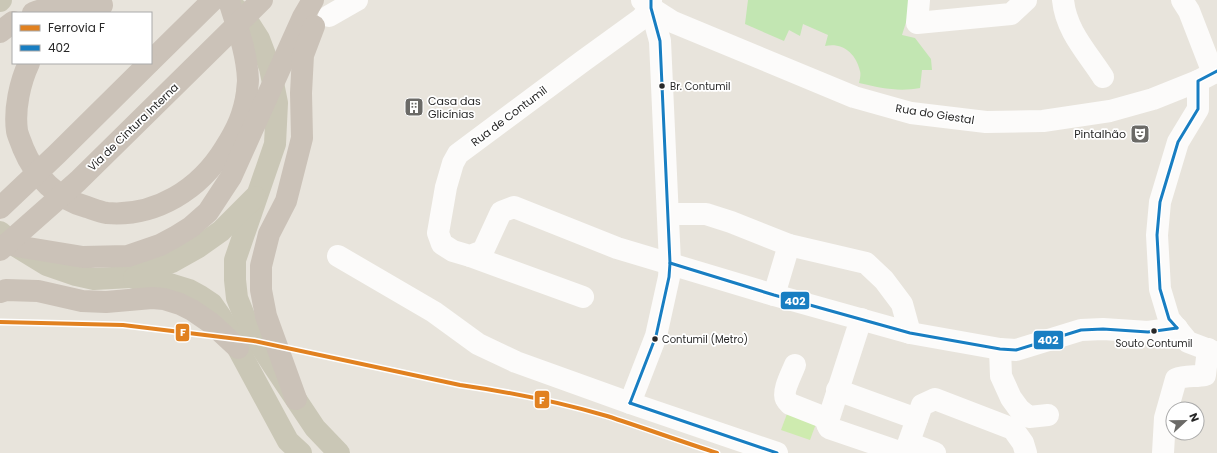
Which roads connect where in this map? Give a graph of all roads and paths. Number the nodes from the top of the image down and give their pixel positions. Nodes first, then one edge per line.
1 (262, 0) edge
2 (313, 0) edge
3 (357, 0) edge
4 (919, 0) edge
5 (1026, 0) edge
6 (1063, 0) edge
7 (1182, 0) edge
8 (223, 1) edge
9 (648, 3) edge
10 (102, 6) edge
11 (326, 8) edge
12 (37, 12) edge
13 (12, 23) edge
14 (0, 32) edge
15 (152, 60) edge
16 (28, 64) edge
17 (148, 64) edge
18 (1209, 75) edge
19 (1103, 77) dead end
20 (257, 195) junction
21 (0, 208) edge
22 (668, 214) junction
23 (0, 232) edge
24 (789, 245) junction
25 (8, 248) edge
26 (338, 256) dead end
27 (470, 256) junction
28 (670, 263) junction
29 (130, 278) junction
30 (0, 292) edge
31 (774, 295) junction
32 (583, 297) dead end
33 (861, 320) junction
34 (1177, 328) junction
35 (910, 333) junction
36 (238, 348) junction
37 (1000, 349) junction
38 (1212, 351) edge
39 (795, 364) dead end
40 (837, 390) junction
41 (296, 399) junction
42 (630, 403) junction
43 (1048, 415) dead end
44 (828, 419) junction
45 (917, 419) junction
46 (905, 450) edge
47 (301, 453) edge
48 (339, 453) edge
49 (777, 453) edge
50 (935, 453) edge
51 (1026, 453) edge
52 (1163, 453) edge

1 - 25 highway, Via de Cintura Interna
2 - 25 highway
3 - 11 street
4 - 5 street
6 - 19 street
7 - 18 street
8 - 15 highway
8 - 16 highway
8 - 20 main road
9 - 18 street, Rua do Giestal
9 - 22 street
9 - 27 street, Rua de Contumil
10 - 12 highway
11 - 41 highway
13 - 14 highway
17 - 21 highway
18 - 34 street
20 - 29 main road
20 - 41 main road
22 - 24 street
22 - 28 street
23 - 25 main road
24 - 31 street
24 - 35 street
25 - 29 main road
26 - 42 street
27 - 28 street
27 - 32 street, Rua de Contumil
28 - 31 street
28 - 42 street
29 - 36 main road
30 - 36 highway
31 - 33 street
33 - 35 street
33 - 40 street
34 - 37 street
34 - 38 street
35 - 37 street
36 - 47 main road
37 - 43 street
38 - 52 street
39 - 44 street
40 - 44 street
40 - 45 street
41 - 48 main road
42 - 49 street
44 - 46 street
45 - 46 street
45 - 51 street
46 - 50 street

